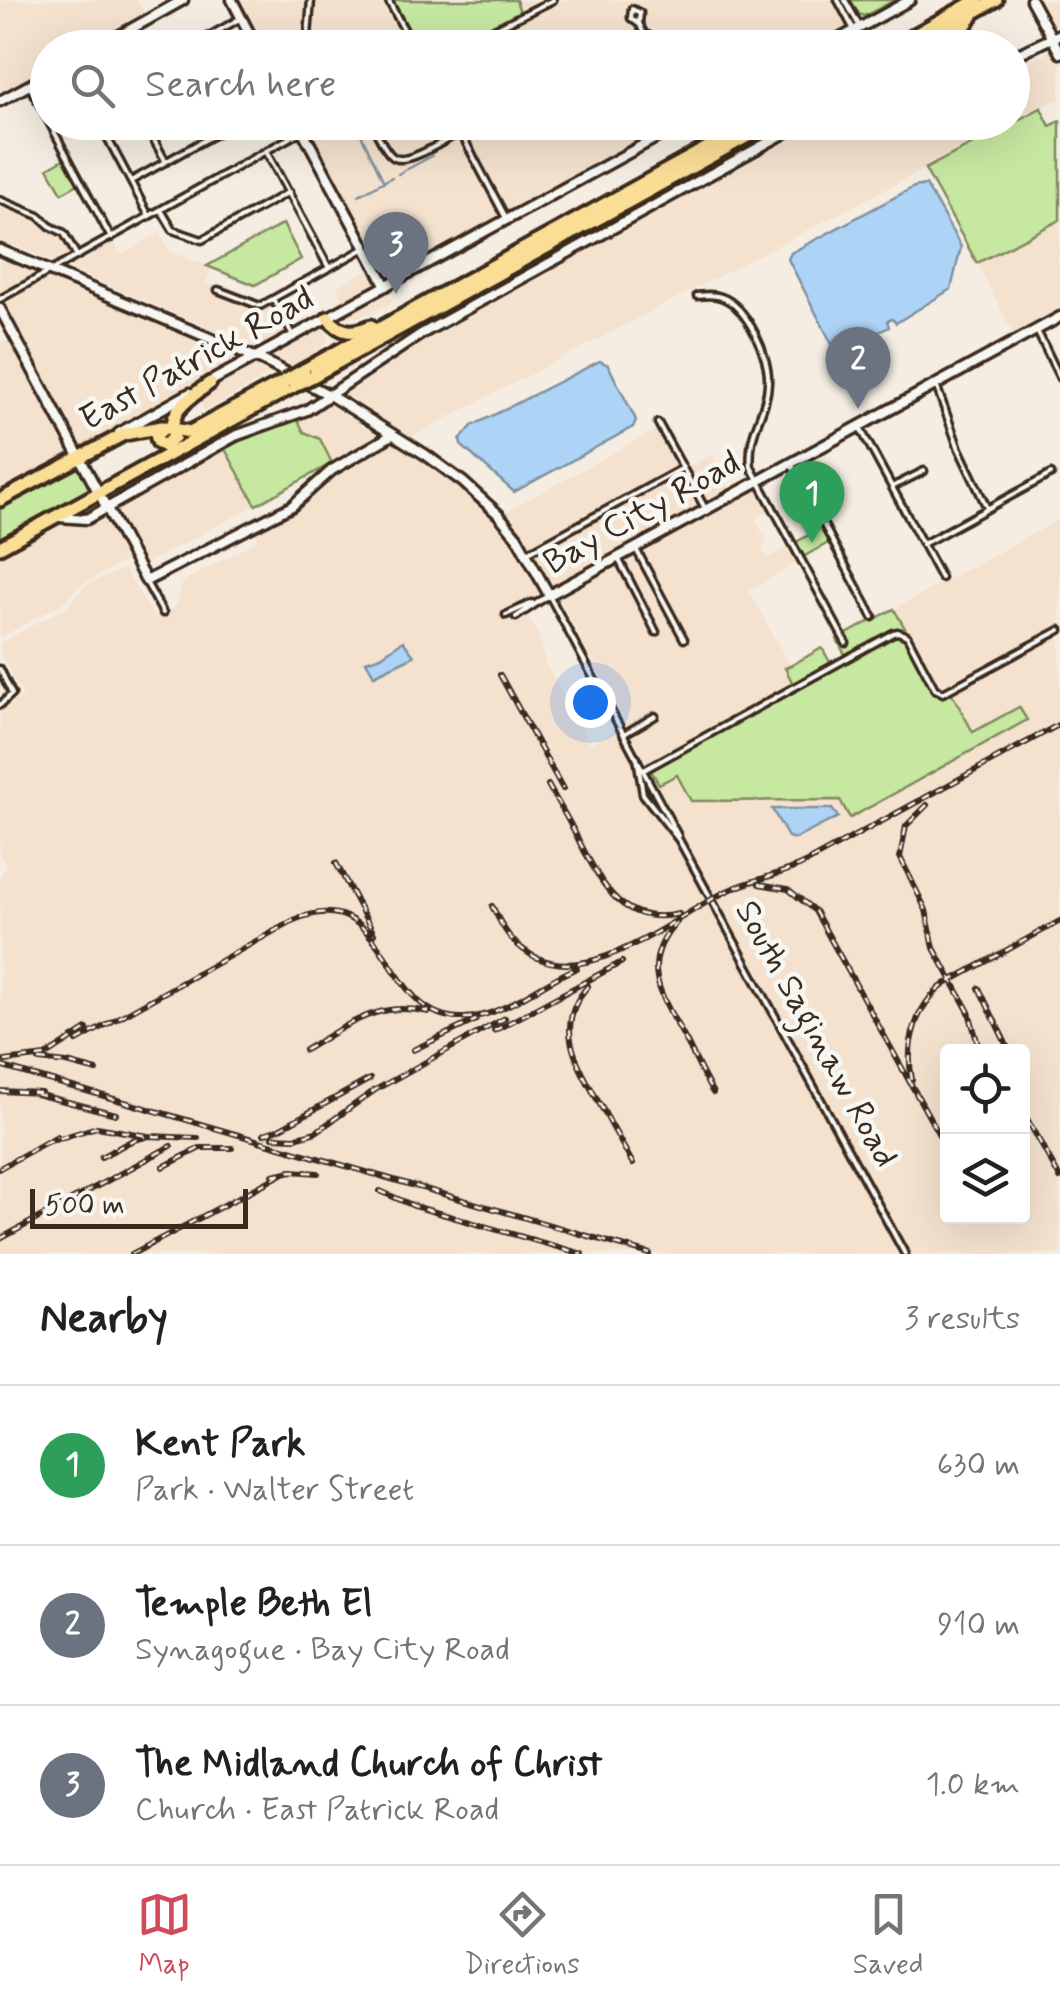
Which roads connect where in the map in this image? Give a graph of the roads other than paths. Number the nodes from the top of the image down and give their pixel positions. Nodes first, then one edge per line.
1 (183, 0) edge
2 (232, 0) edge
3 (312, 0) edge
4 (388, 0) edge
5 (553, 0) edge
6 (838, 0) edge
7 (845, 0) edge
8 (910, 0) edge
9 (977, 0) edge
10 (996, 0) edge
11 (1032, 0) edge
12 (242, 18) junction
13 (640, 22) dead end
14 (857, 29) junction
15 (129, 30) edge
16 (220, 30) edge
17 (248, 30) edge
18 (309, 30) edge
19 (404, 30) edge
20 (488, 30) edge
21 (644, 30) edge
22 (923, 30) edge
23 (942, 30) edge
24 (963, 30) edge
25 (1056, 36) edge
26 (1030, 50) edge
27 (1060, 53) edge
28 (29, 85) edge
29 (0, 101) edge
30 (58, 140) edge
31 (109, 140) edge
32 (154, 140) edge
33 (205, 140) edge
34 (282, 140) edge
35 (307, 140) edge
36 (381, 140) edge
37 (445, 140) edge
38 (464, 140) edge
39 (652, 140) edge
40 (721, 140) edge
41 (741, 140) edge
42 (772, 140) edge
43 (266, 152) junction
44 (166, 162) junction
45 (131, 181) junction
46 (289, 192) junction
47 (0, 200) edge
48 (161, 210) junction
49 (149, 216) junction
50 (508, 220) junction
51 (111, 238) junction
52 (365, 248) junction
53 (0, 250) edge
54 (77, 256) junction
55 (329, 268) junction
56 (51, 271) junction
57 (483, 272) junction
58 (386, 286) junction
59 (218, 290) dead end
60 (697, 296) dead end
61 (454, 298) junction
62 (0, 299) edge
63 (273, 299) junction
64 (0, 309) edge
65 (1060, 317) edge
66 (328, 318) junction
67 (1036, 330) junction
68 (425, 331) junction
69 (294, 337) junction
70 (256, 357) junction
71 (309, 373) junction
72 (1060, 378) edge
73 (210, 383) joint
74 (290, 384) junction
75 (936, 385) junction
76 (330, 396) junction
77 (189, 397) junction
78 (658, 423) dead end
79 (859, 426) junction
80 (169, 428) junction
81 (392, 435) junction
82 (93, 448) junction
83 (79, 456) junction
84 (790, 464) junction
85 (683, 468) junction
86 (924, 470) dead end
87 (1051, 474) dead end
88 (128, 478) junction
89 (758, 482) junction
90 (892, 487) junction
91 (99, 494) junction
92 (0, 500) edge
93 (107, 508) junction
94 (988, 508) junction
95 (706, 510) junction
96 (54, 517) junction
97 (923, 544) junction
98 (0, 547) edge
99 (635, 548) junction
100 (526, 554) junction
101 (618, 558) junction
102 (942, 578) dead end
103 (146, 581) junction
104 (549, 595) junction
105 (536, 602) junction
106 (163, 613) dead end
107 (506, 616) dead end
108 (516, 616) dead end
109 (873, 616) dead end
110 (1060, 630) edge
111 (656, 632) dead end
112 (684, 640) dead end
113 (846, 643) dead end
114 (0, 669) edge
115 (0, 705) edge
116 (656, 716) dead end
117 (624, 734) junction
118 (637, 758) junction
119 (644, 770) junction
120 (679, 840) junction
121 (904, 1254) edge

1 - 15 street
2 - 12 street
3 - 18 street
4 - 19 street
5 - 20 street
6 - 14 street
7 - 14 street
8 - 14 street
9 - 22 highway
10 - 23 highway
10 - 24 highway
11 - 25 street
12 - 16 street
12 - 17 street
13 - 21 street
25 - 26 street
25 - 27 street
28 - 29 street
30 - 51 street
31 - 45 street
32 - 44 street
33 - 44 street
34 - 43 street
35 - 52 street
36 - 37 street
38 - 50 street
39 - 50 street, East Patrick Road
40 - 57 highway
41 - 61 highway
42 - 68 street
43 - 46 street
43 - 48 street
44 - 45 street
45 - 49 street
46 - 48 street
46 - 55 street
47 - 54 street
48 - 49 street
49 - 51 street
50 - 58 street, East Patrick Road
51 - 54 street
52 - 55 street
52 - 58 street
53 - 56 street, South Saginaw Road
54 - 56 street
55 - 63 street
56 - 62 street
56 - 70 street, South Saginaw Road
57 - 66 highway
57 - 71 highway
58 - 66 street, East Patrick Road
59 - 63 street
60 - 89 street
61 - 68 highway
61 - 71 highway
63 - 69 street
64 - 83 street
65 - 67 street, Bay City Road
66 - 69 street, East Patrick Road
67 - 72 street
67 - 75 street, Bay City Road
68 - 76 street
69 - 70 street, East Patrick Road
70 - 73 street, East Patrick Road
70 - 76 street, South Saginaw Road
71 - 74 highway, bridge
73 - 77 highway
74 - 80 highway
74 - 88 highway
75 - 79 street, Bay City Road
75 - 94 street
76 - 81 street, South Saginaw Road
76 - 93 street
77 - 80 highway
77 - 82 street, East Patrick Road
78 - 85 street
79 - 84 street, Bay City Road
79 - 90 street
80 - 82 highway
80 - 88 highway
81 - 100 street, South Saginaw Road
81 - 103 street
82 - 83 highway, East Patrick Road
83 - 91 street
83 - 92 highway, East Patrick Road
84 - 89 street, Bay City Road
84 - 109 street
85 - 95 street
85 - 100 street
86 - 90 street
87 - 94 street
88 - 91 highway
89 - 95 street, Bay City Road
89 - 113 street
90 - 97 street
91 - 93 street
91 - 96 highway
93 - 96 street
93 - 103 street
94 - 97 street
95 - 99 street, Bay City Road
96 - 98 highway
97 - 102 street
99 - 101 street, Bay City Road
99 - 112 street
100 - 104 street, South Saginaw Road
101 - 104 street, Bay City Road
101 - 111 street
103 - 106 street
104 - 105 street, Bay City Road
104 - 117 street, South Saginaw Road
105 - 107 street
105 - 108 street, Bay City Road
110 - 119 street
114 - 115 street
116 - 117 street
117 - 118 street, South Saginaw Road
118 - 119 street, South Saginaw Road
118 - 120 street, South Saginaw Road
119 - 120 street, South Saginaw Road
120 - 121 street, South Saginaw Road

